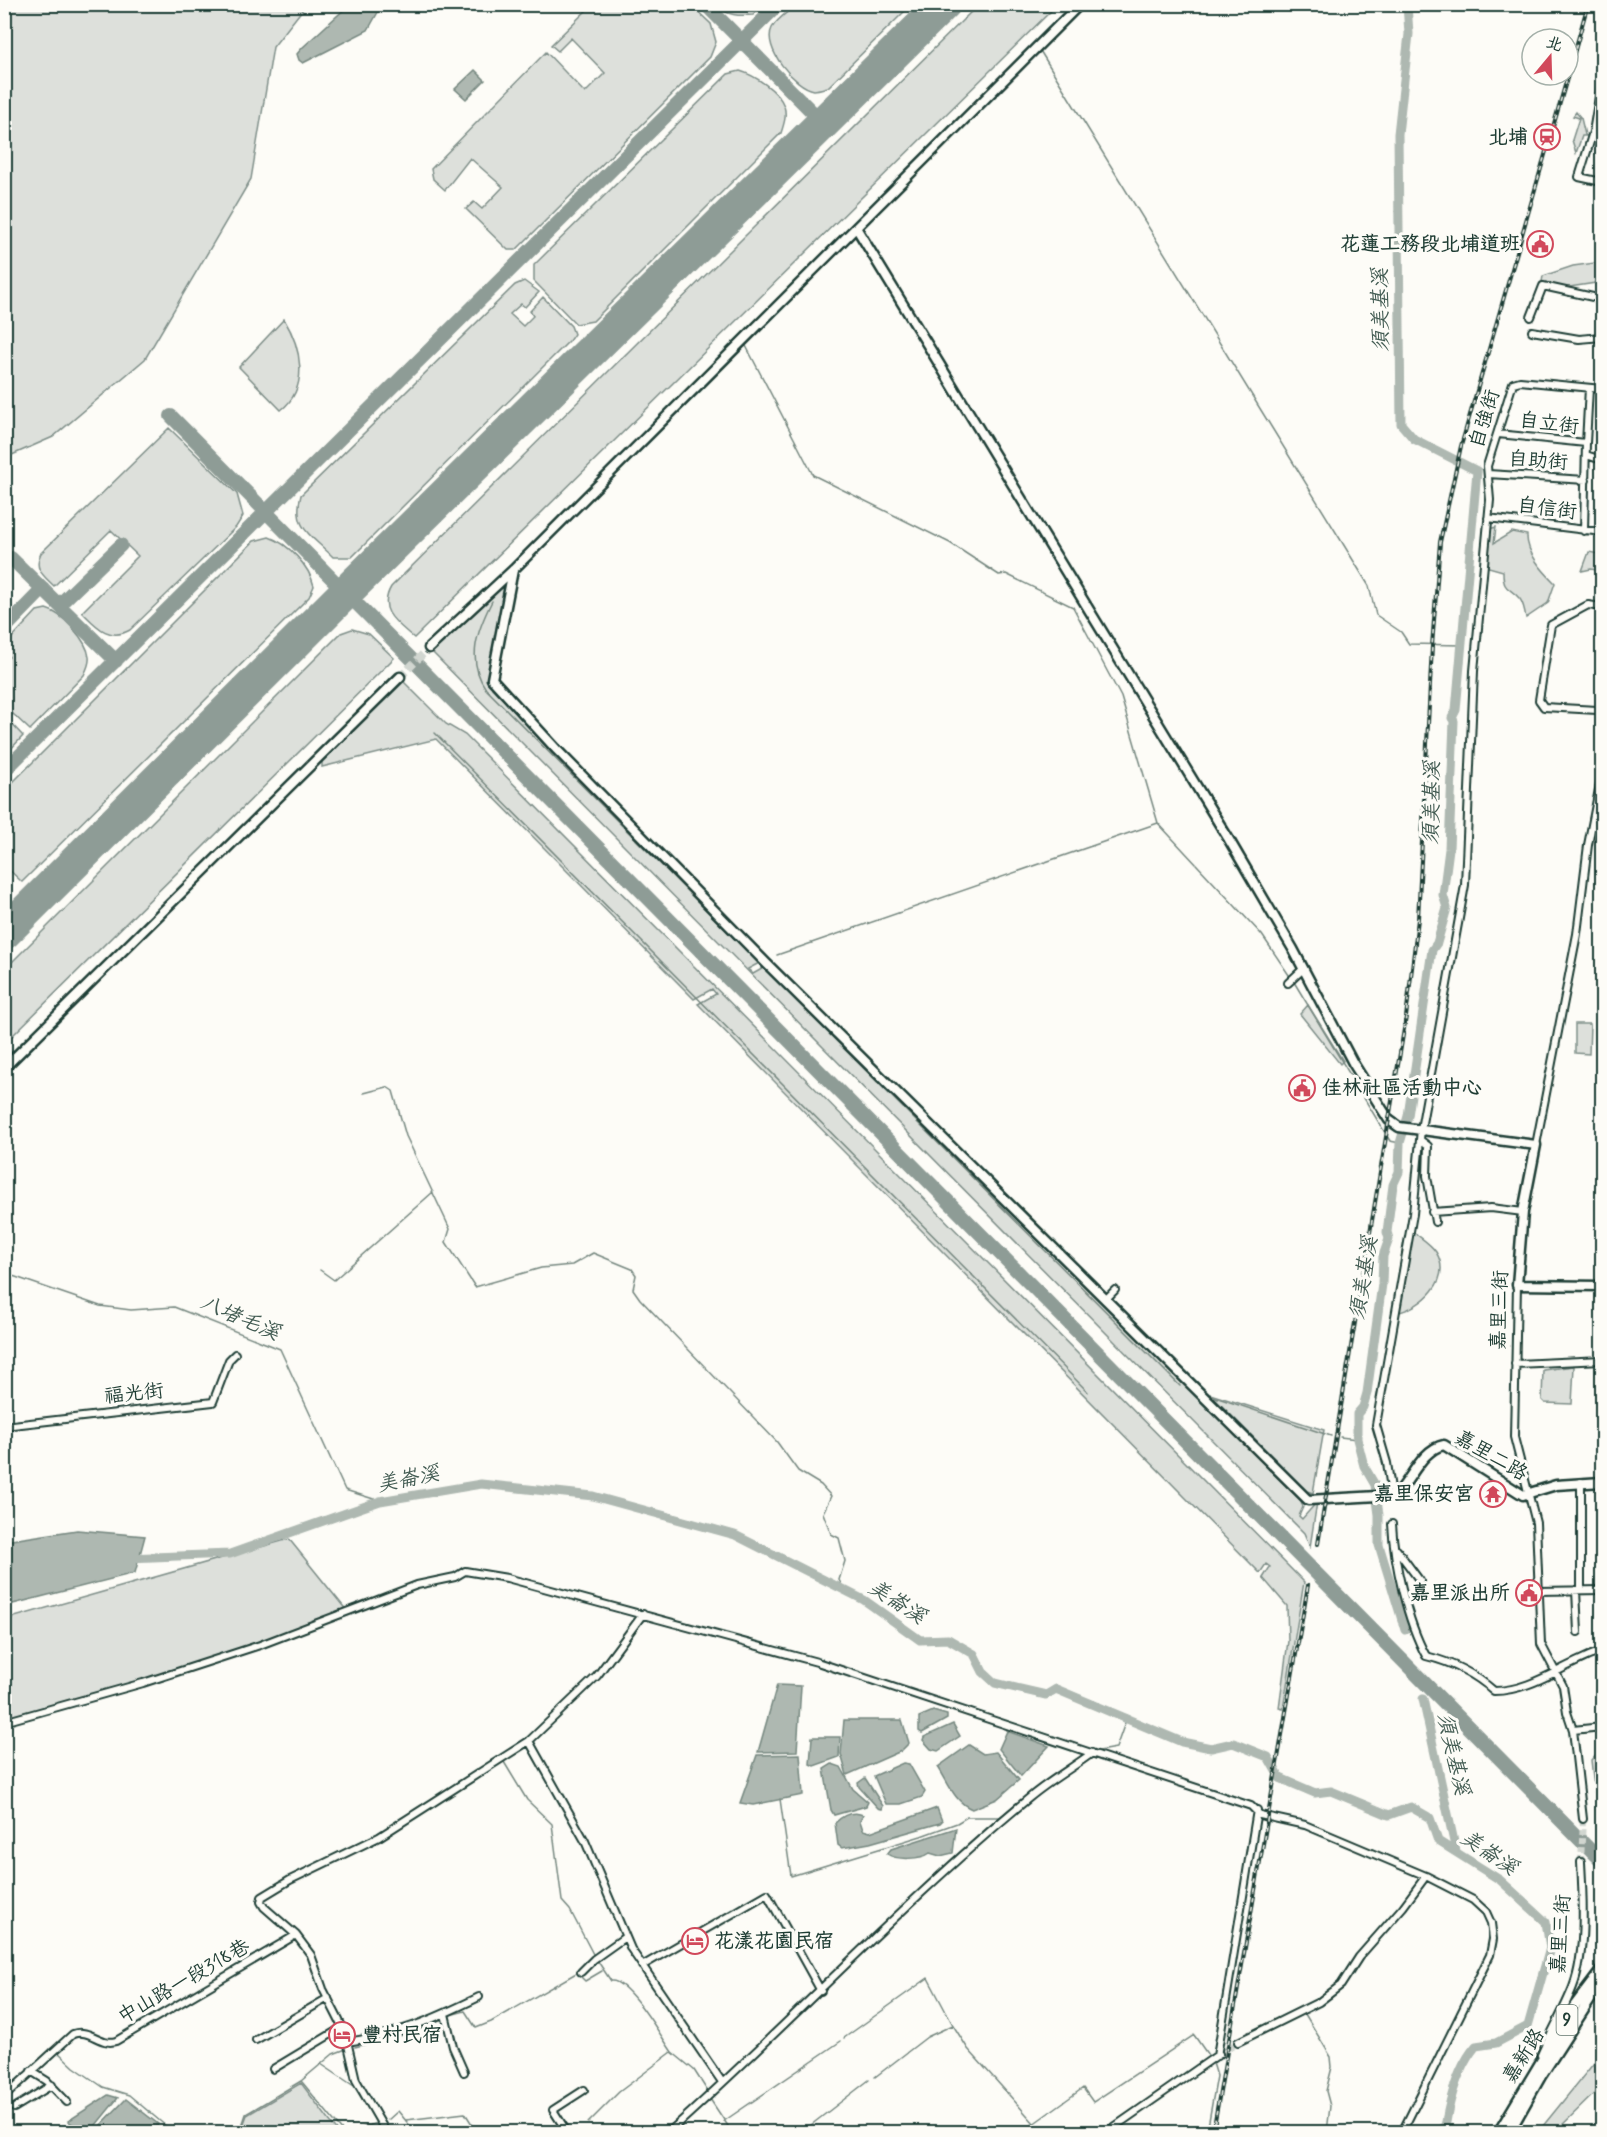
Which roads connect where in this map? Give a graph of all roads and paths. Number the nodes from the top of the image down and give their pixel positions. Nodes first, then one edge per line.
1 (1080, 4) edge
2 (1602, 80) edge
3 (1600, 115) edge
4 (1602, 182) edge
5 (857, 229) junction
6 (1602, 299) edge
7 (1531, 317) dead end
8 (1532, 331) dead end
9 (1602, 337) edge
10 (1589, 388) junction
11 (1602, 389) edge
12 (1498, 434) junction
13 (1586, 444) junction
14 (1586, 455) junction
15 (1602, 460) edge
16 (1488, 474) junction
17 (1586, 480) junction
18 (1488, 518) junction
19 (1584, 531) junction
20 (1602, 532) edge
21 (513, 570) junction
22 (1602, 607) edge
23 (429, 648) tunnel mouth
24 (399, 677) tunnel mouth
25 (1597, 710) dead end
26 (1602, 774) edge
27 (1600, 799) edge
28 (1302, 970) junction
29 (1288, 983) dead end
30 (4, 1068) edge
31 (1422, 1129) junction
32 (1420, 1140) junction
33 (1536, 1145) junction
34 (1432, 1212) junction
35 (1523, 1212) junction
36 (1435, 1222) dead end
37 (1517, 1285) junction
38 (1602, 1286) edge
39 (1115, 1290) dead end
40 (1105, 1300) junction
41 (235, 1354) dead end
42 (1602, 1360) edge
43 (1515, 1364) junction
44 (4, 1426) edge
45 (1581, 1482) junction
46 (1602, 1482) edge
47 (1530, 1494) junction
48 (1388, 1495) junction
49 (1392, 1524) dead end
50 (1393, 1545) junction
51 (1419, 1581) dead end
52 (1538, 1590) junction
53 (1578, 1590) junction
54 (1602, 1590) edge
55 (643, 1614) junction
56 (1578, 1632) dead end
57 (1602, 1652) edge
58 (1554, 1670) junction
59 (4, 1722) edge
60 (1602, 1727) edge
61 (1574, 1730) junction
62 (529, 1741) junction
63 (1092, 1753) junction
64 (1257, 1810) junction
65 (1583, 1819) tunnel mouth
66 (1581, 1862) tunnel mouth
67 (1426, 1875) junction
68 (296, 1935) junction
69 (625, 1937) junction
70 (642, 1966) junction
71 (1602, 1970) edge
72 (581, 1972) dead end
73 (1602, 1981) edge
74 (821, 1991) junction
75 (479, 1997) dead end
76 (328, 1998) junction
77 (445, 2014) junction
78 (343, 2027) junction
79 (256, 2040) dead end
80 (347, 2042) junction
81 (1238, 2043) tunnel mouth
82 (273, 2069) dead end
83 (31, 2071) junction
84 (1534, 2071) junction
85 (464, 2072) dead end
86 (722, 2082) junction
87 (52, 2085) junction
88 (584, 2090) dead end
89 (4, 2097) edge
90 (67, 2102) dead end
91 (14, 2108) dead end
92 (386, 2133) edge
93 (567, 2133) edge
94 (669, 2133) edge
95 (1107, 2133) edge
96 (1402, 2133) edge
97 (1499, 2133) edge
98 (1509, 2133) edge

1 - 5 street
2 - 3 street
3 - 4 street
5 - 21 street
5 - 28 street
6 - 7 street
8 - 9 street
10 - 11 street, 自強街
10 - 12 street, 自強街
10 - 13 street
12 - 13 street, 自立街
12 - 16 street, 自強街
13 - 14 street, 自立街
14 - 15 street
14 - 17 street, 自立街
16 - 17 street, 自助街
16 - 18 street, 自強街
17 - 19 street, 自立街
18 - 19 street, 自信街
18 - 31 street, 自強街
19 - 20 street, 自信街
21 - 23 street
21 - 40 street
22 - 25 street
24 - 30 street
26 - 27 street, 嘉里三街
27 - 33 street, 嘉里三街
28 - 29 street
28 - 31 street
31 - 32 street, 自強街
31 - 33 street
32 - 34 street
32 - 48 street, 自強街
33 - 35 street, 嘉里三街
34 - 35 street
34 - 36 street
35 - 37 street, 嘉里三街
37 - 38 street
37 - 43 street, 嘉里三街
39 - 40 street
40 - 48 street
41 - 44 street, 福光街
42 - 43 street
43 - 47 street, 嘉里三街
45 - 46 street, 嘉里二路
45 - 47 street, 嘉里二路
45 - 53 street
47 - 48 street, 嘉里二路
47 - 52 street, 嘉里三街
49 - 50 street
50 - 51 street
50 - 58 street
52 - 53 street
52 - 58 street, 嘉里三街
53 - 54 street
53 - 56 street
55 - 59 street
55 - 62 street
55 - 63 street
57 - 58 street
58 - 61 street, 嘉里三街
60 - 61 street
61 - 65 street, 嘉里三街
62 - 68 street
62 - 69 street
63 - 64 street
63 - 74 street
64 - 67 street
64 - 95 street
66 - 84 street, 嘉里三街
67 - 81 street
67 - 96 street
68 - 76 street
68 - 83 street, 中山路一段318巷
69 - 70 street
69 - 72 street
70 - 74 street
70 - 86 street
71 - 84 main road, 嘉新路 / 9
73 - 98 main road, 嘉新路 / 9
74 - 86 street
75 - 77 street
76 - 78 street
76 - 79 street
77 - 80 street
77 - 85 street
78 - 80 street
78 - 82 street
80 - 92 street
83 - 87 street
83 - 89 street, 中山路一段318巷
84 - 97 main road, 嘉新路 / 9
86 - 94 street
87 - 90 street
87 - 91 street
88 - 93 street

